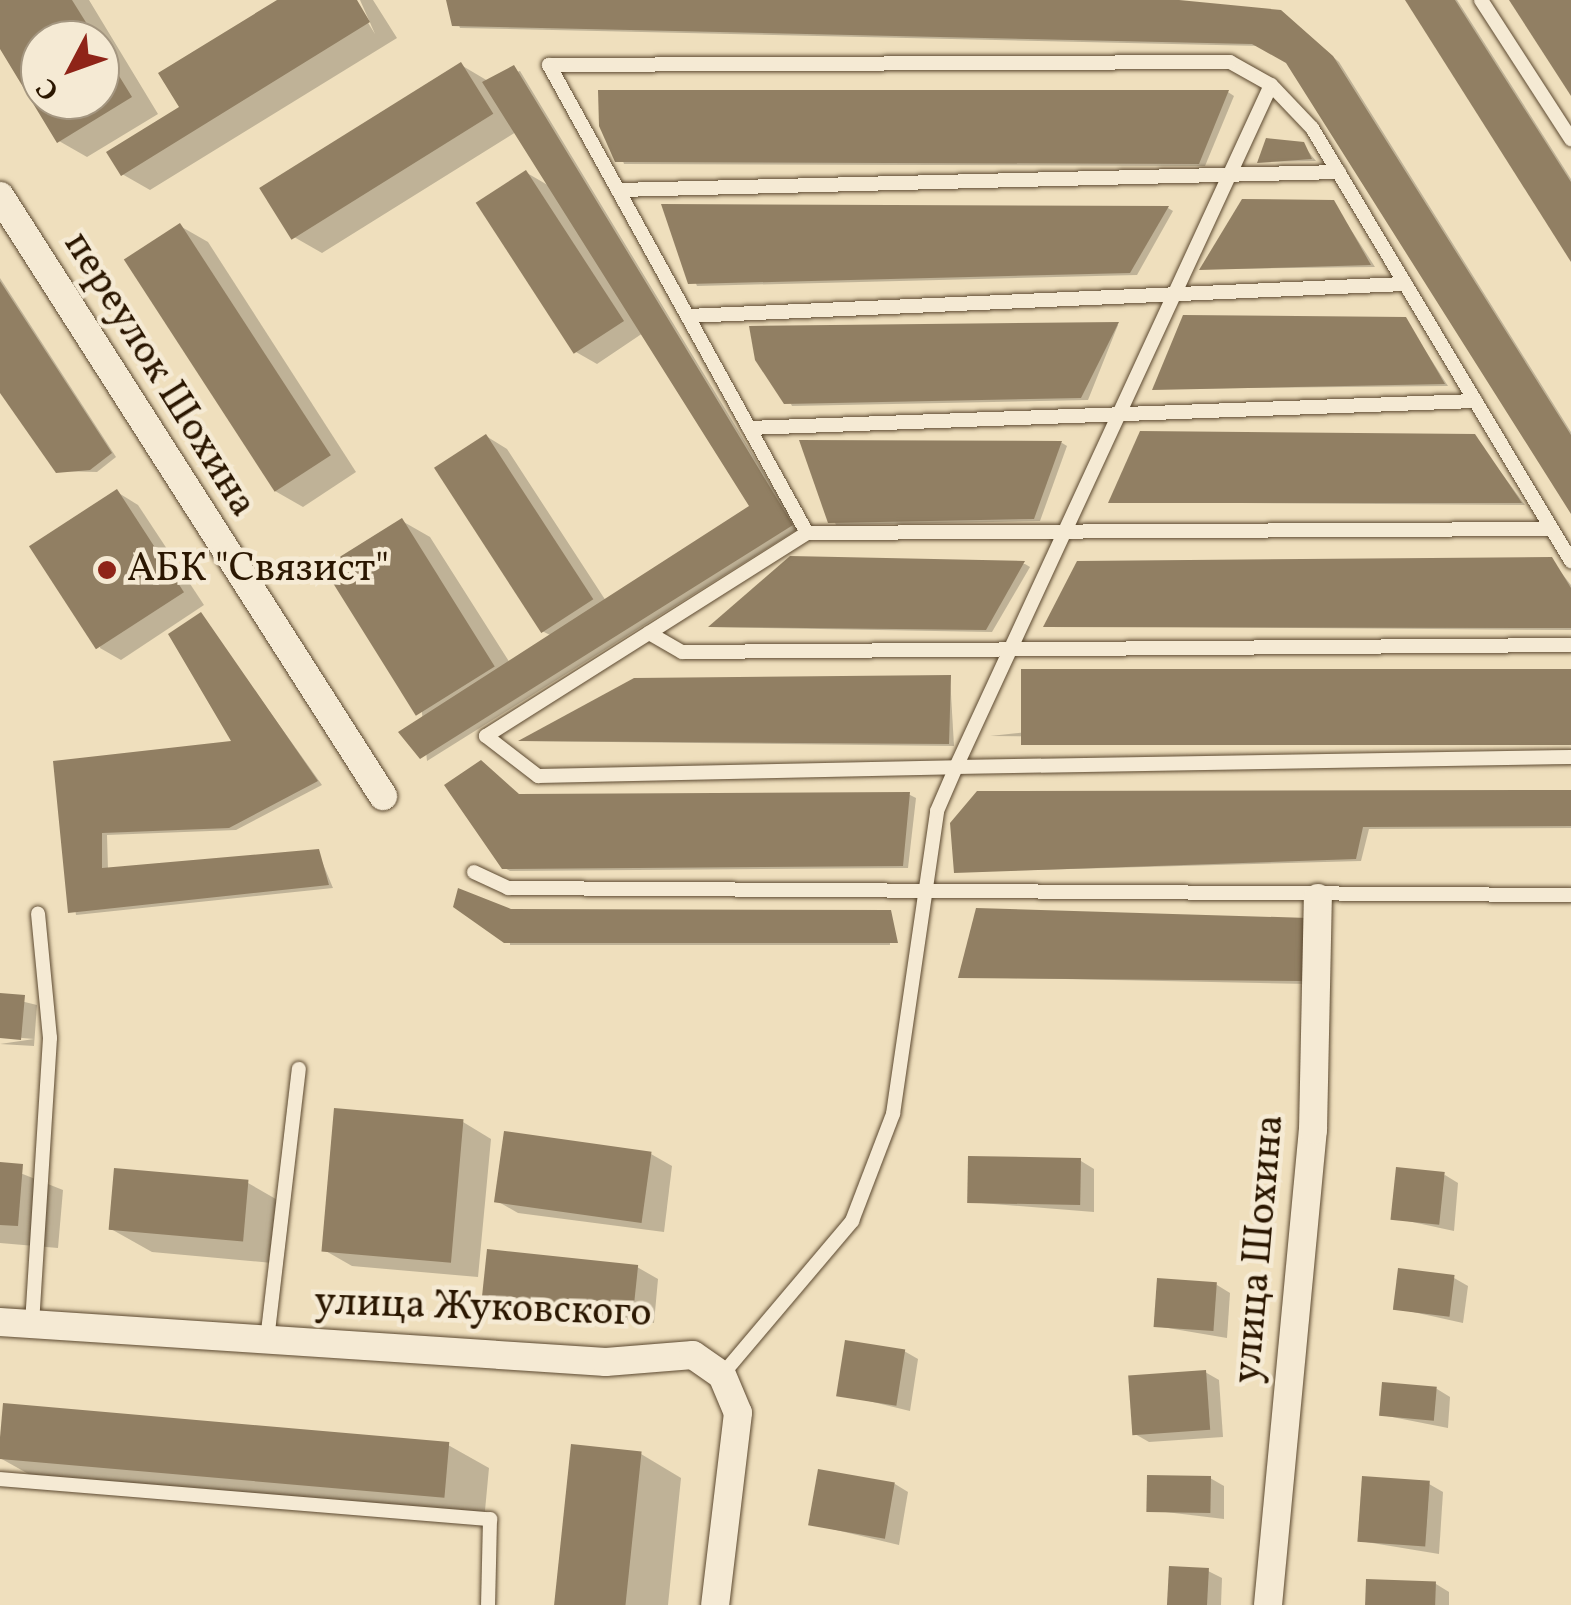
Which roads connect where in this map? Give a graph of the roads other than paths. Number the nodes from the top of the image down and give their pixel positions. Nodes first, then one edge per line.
1 (1481, 0) edge
2 (1270, 84) junction
3 (1571, 139) edge
4 (1339, 172) junction
5 (1226, 180) junction
6 (618, 190) junction
7 (0, 196) edge
8 (1405, 284) junction
9 (1172, 298) junction
10 (688, 316) junction
11 (1475, 401) junction
12 (1121, 410) junction
13 (749, 428) junction
14 (1551, 529) junction
15 (807, 533) junction
16 (1064, 534) junction
17 (1571, 560) edge
18 (649, 633) junction
19 (1571, 645) edge
20 (1012, 647) junction
21 (1571, 757) edge
22 (956, 767) junction
23 (382, 796) dead end
24 (474, 872) dead end
25 (1571, 895) edge
26 (926, 897) junction
27 (1318, 898) junction
28 (38, 914) dead end
29 (299, 1070) dead end
30 (0, 1322) edge
31 (32, 1324) junction
32 (267, 1340) junction
33 (722, 1375) junction
34 (0, 1478) edge
35 (488, 1605) edge
36 (715, 1605) edge
37 (1268, 1605) edge

1 - 3 lane
2 - 4 lane
2 - 5 lane
2 - 6 lane
4 - 5 lane
4 - 8 lane
5 - 6 lane
5 - 9 lane
6 - 10 lane
7 - 23 street, переулок Шохина
8 - 9 lane
8 - 11 lane
9 - 10 lane
9 - 12 lane
10 - 13 lane
11 - 12 lane
11 - 14 lane
12 - 13 lane
12 - 16 lane
13 - 15 lane
14 - 16 lane
14 - 17 lane
15 - 16 lane
15 - 18 lane
16 - 20 lane
18 - 20 lane
18 - 22 lane
19 - 20 lane
20 - 22 lane
21 - 22 lane
22 - 26 lane
24 - 26 lane
25 - 27 lane
26 - 27 lane
26 - 33 lane
27 - 37 street, улица Шохина
28 - 31 lane
29 - 32 lane
30 - 31 street, улица Жуковского
31 - 32 street, улица Жуковского
32 - 33 street, улица Жуковского
33 - 36 street
34 - 35 lane

